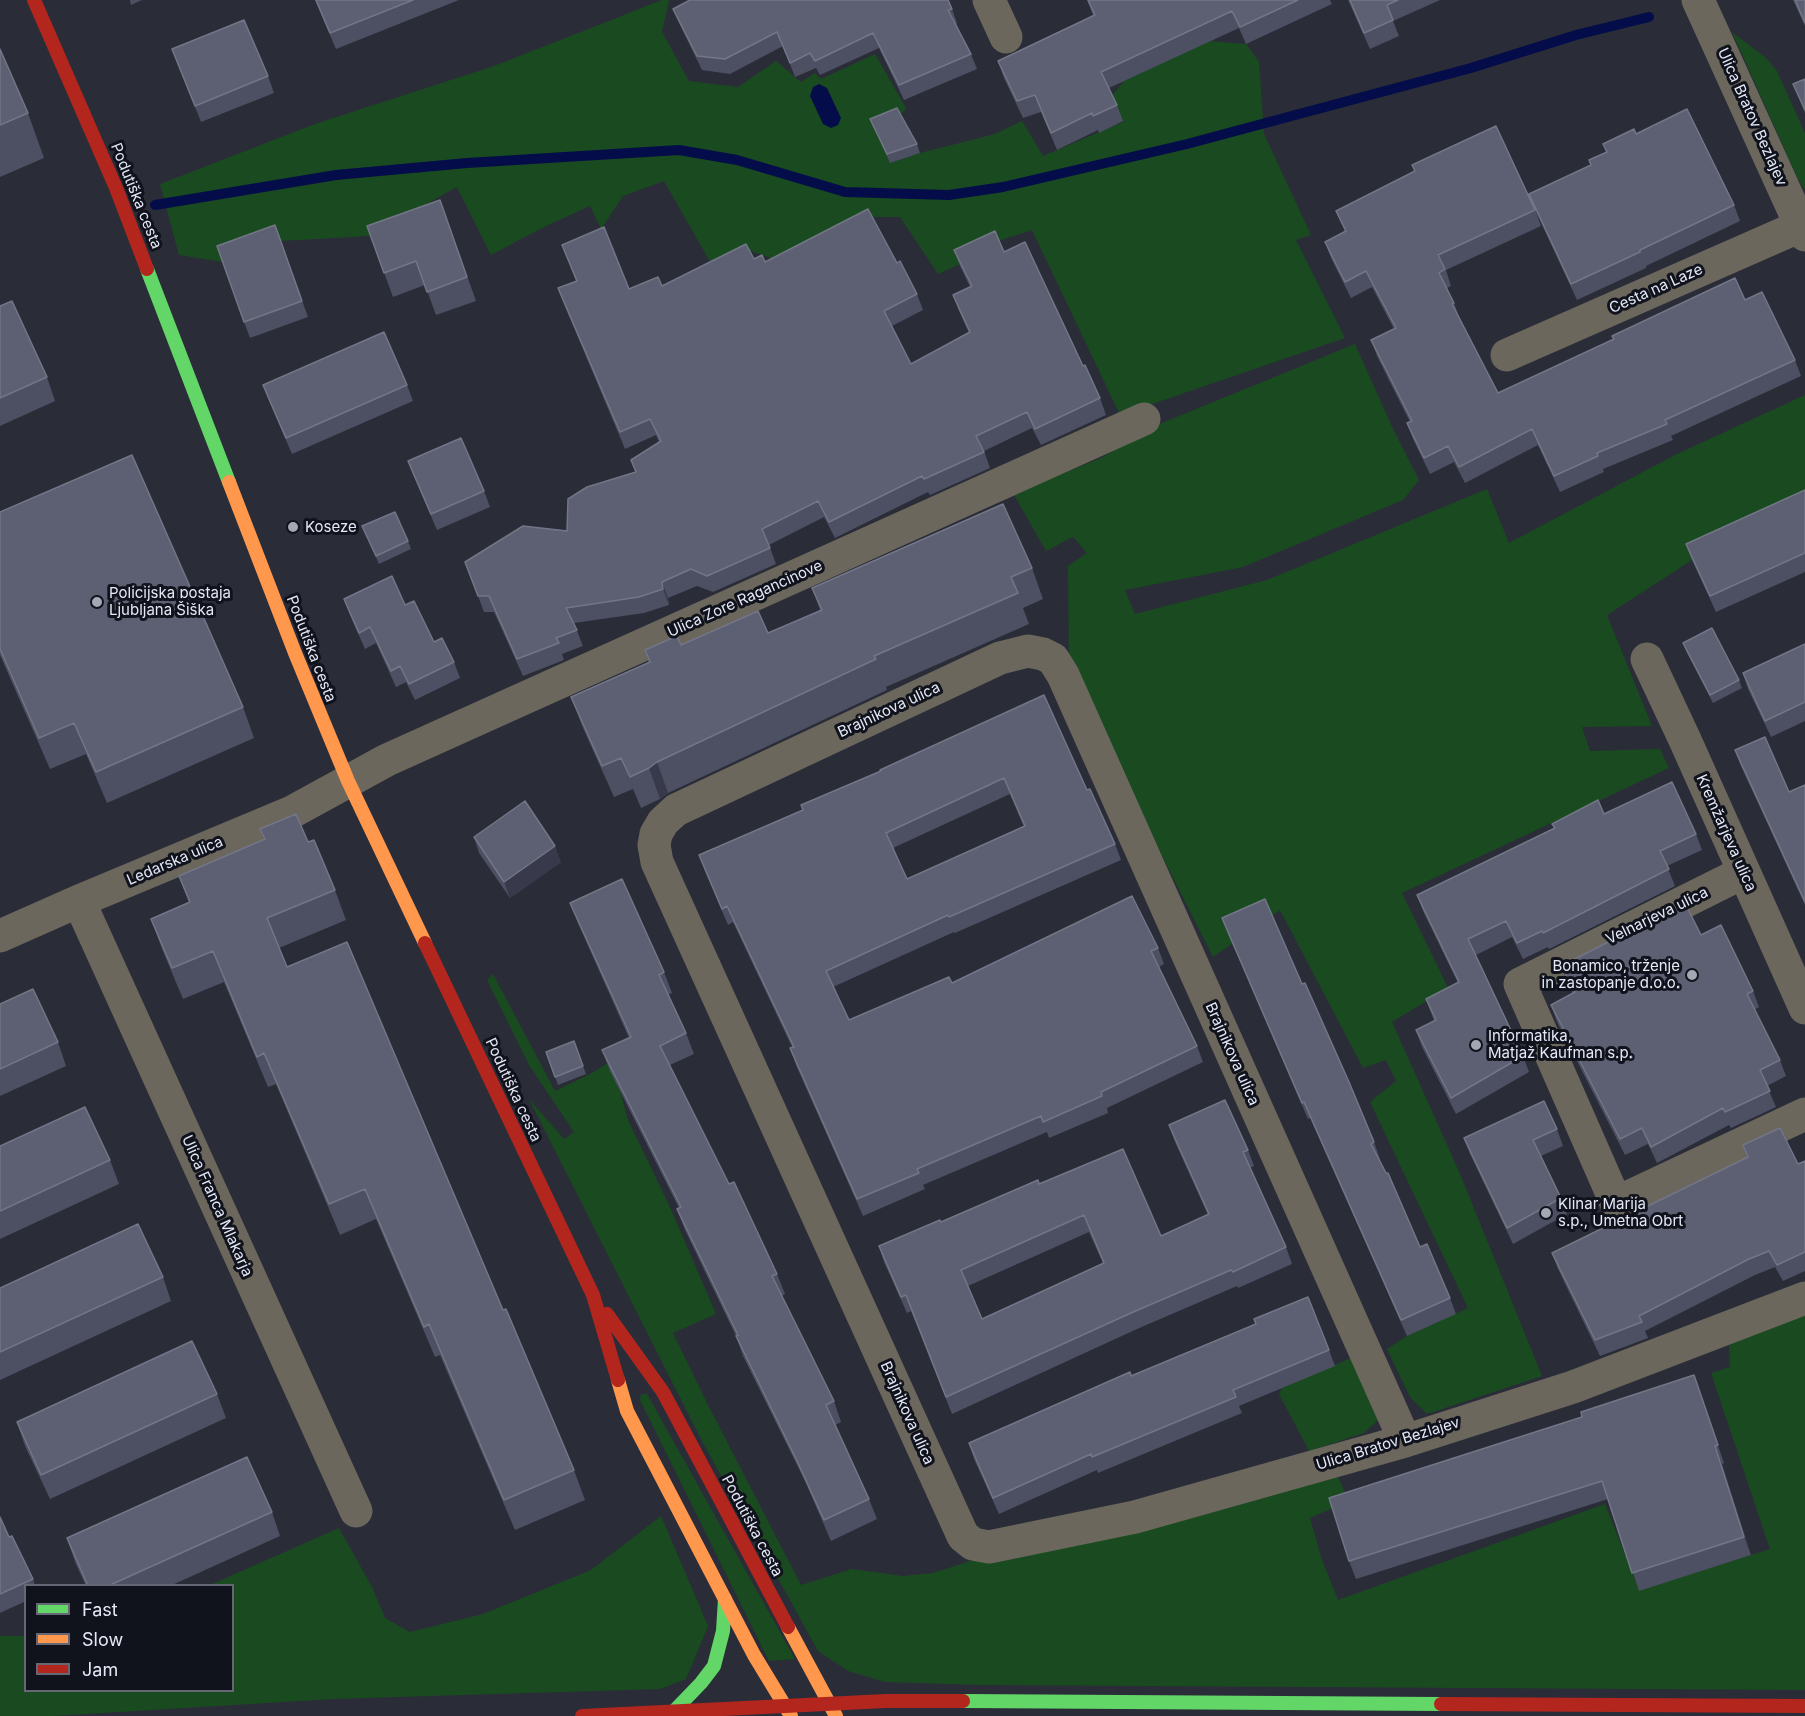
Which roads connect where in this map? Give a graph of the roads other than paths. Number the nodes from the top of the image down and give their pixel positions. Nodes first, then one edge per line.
1 (34, 0) edge
2 (989, 0) edge
3 (1698, 0) edge
4 (1006, 37) dead end
5 (1804, 228) edge
6 (1507, 355) dead end
7 (1144, 419) dead end
8 (1647, 659) dead end
9 (348, 781) junction
10 (1744, 872) junction
11 (79, 901) junction
12 (0, 936) edge
13 (1805, 1008) edge
14 (1805, 1114) edge
15 (592, 1295) junction
16 (1805, 1298) edge
17 (1405, 1441) junction
18 (356, 1511) dead end
19 (963, 1536) joint
20 (725, 1599) junction
21 (828, 1703) junction
22 (1805, 1706) edge
23 (675, 1710) junction
24 (787, 1710) edge
25 (582, 1716) edge
26 (836, 1716) edge

1 - 9 main road, Podutiška cesta
2 - 4 street
3 - 5 street, Ulica Bratov Bezlajev
5 - 6 street, Cesta na Laze
7 - 9 street, Ulica Zore Ragancinove
8 - 10 street, Kremžarjeva ulica
9 - 11 street, Ledarska ulica
9 - 15 main road, Podutiška cesta
10 - 13 street, Kremžarjeva ulica
10 - 14 street, Velnarjeva ulica
11 - 12 street, Ledarska ulica
11 - 18 street, Ulica Franca Mlakarja
15 - 20 main road, Podutiška cesta
15 - 21 main road, Podutiška cesta
16 - 17 street, Ulica Bratov Bezlajev
17 - 19 street, Ulica Bratov Bezlajev
17 - 19 street, Brajnikova ulica
20 - 23 main road
20 - 24 main road, Podutiška cesta
21 - 22 main road
21 - 24 main road
21 - 26 main road, Podutiška cesta
23 - 24 main road
23 - 25 main road

